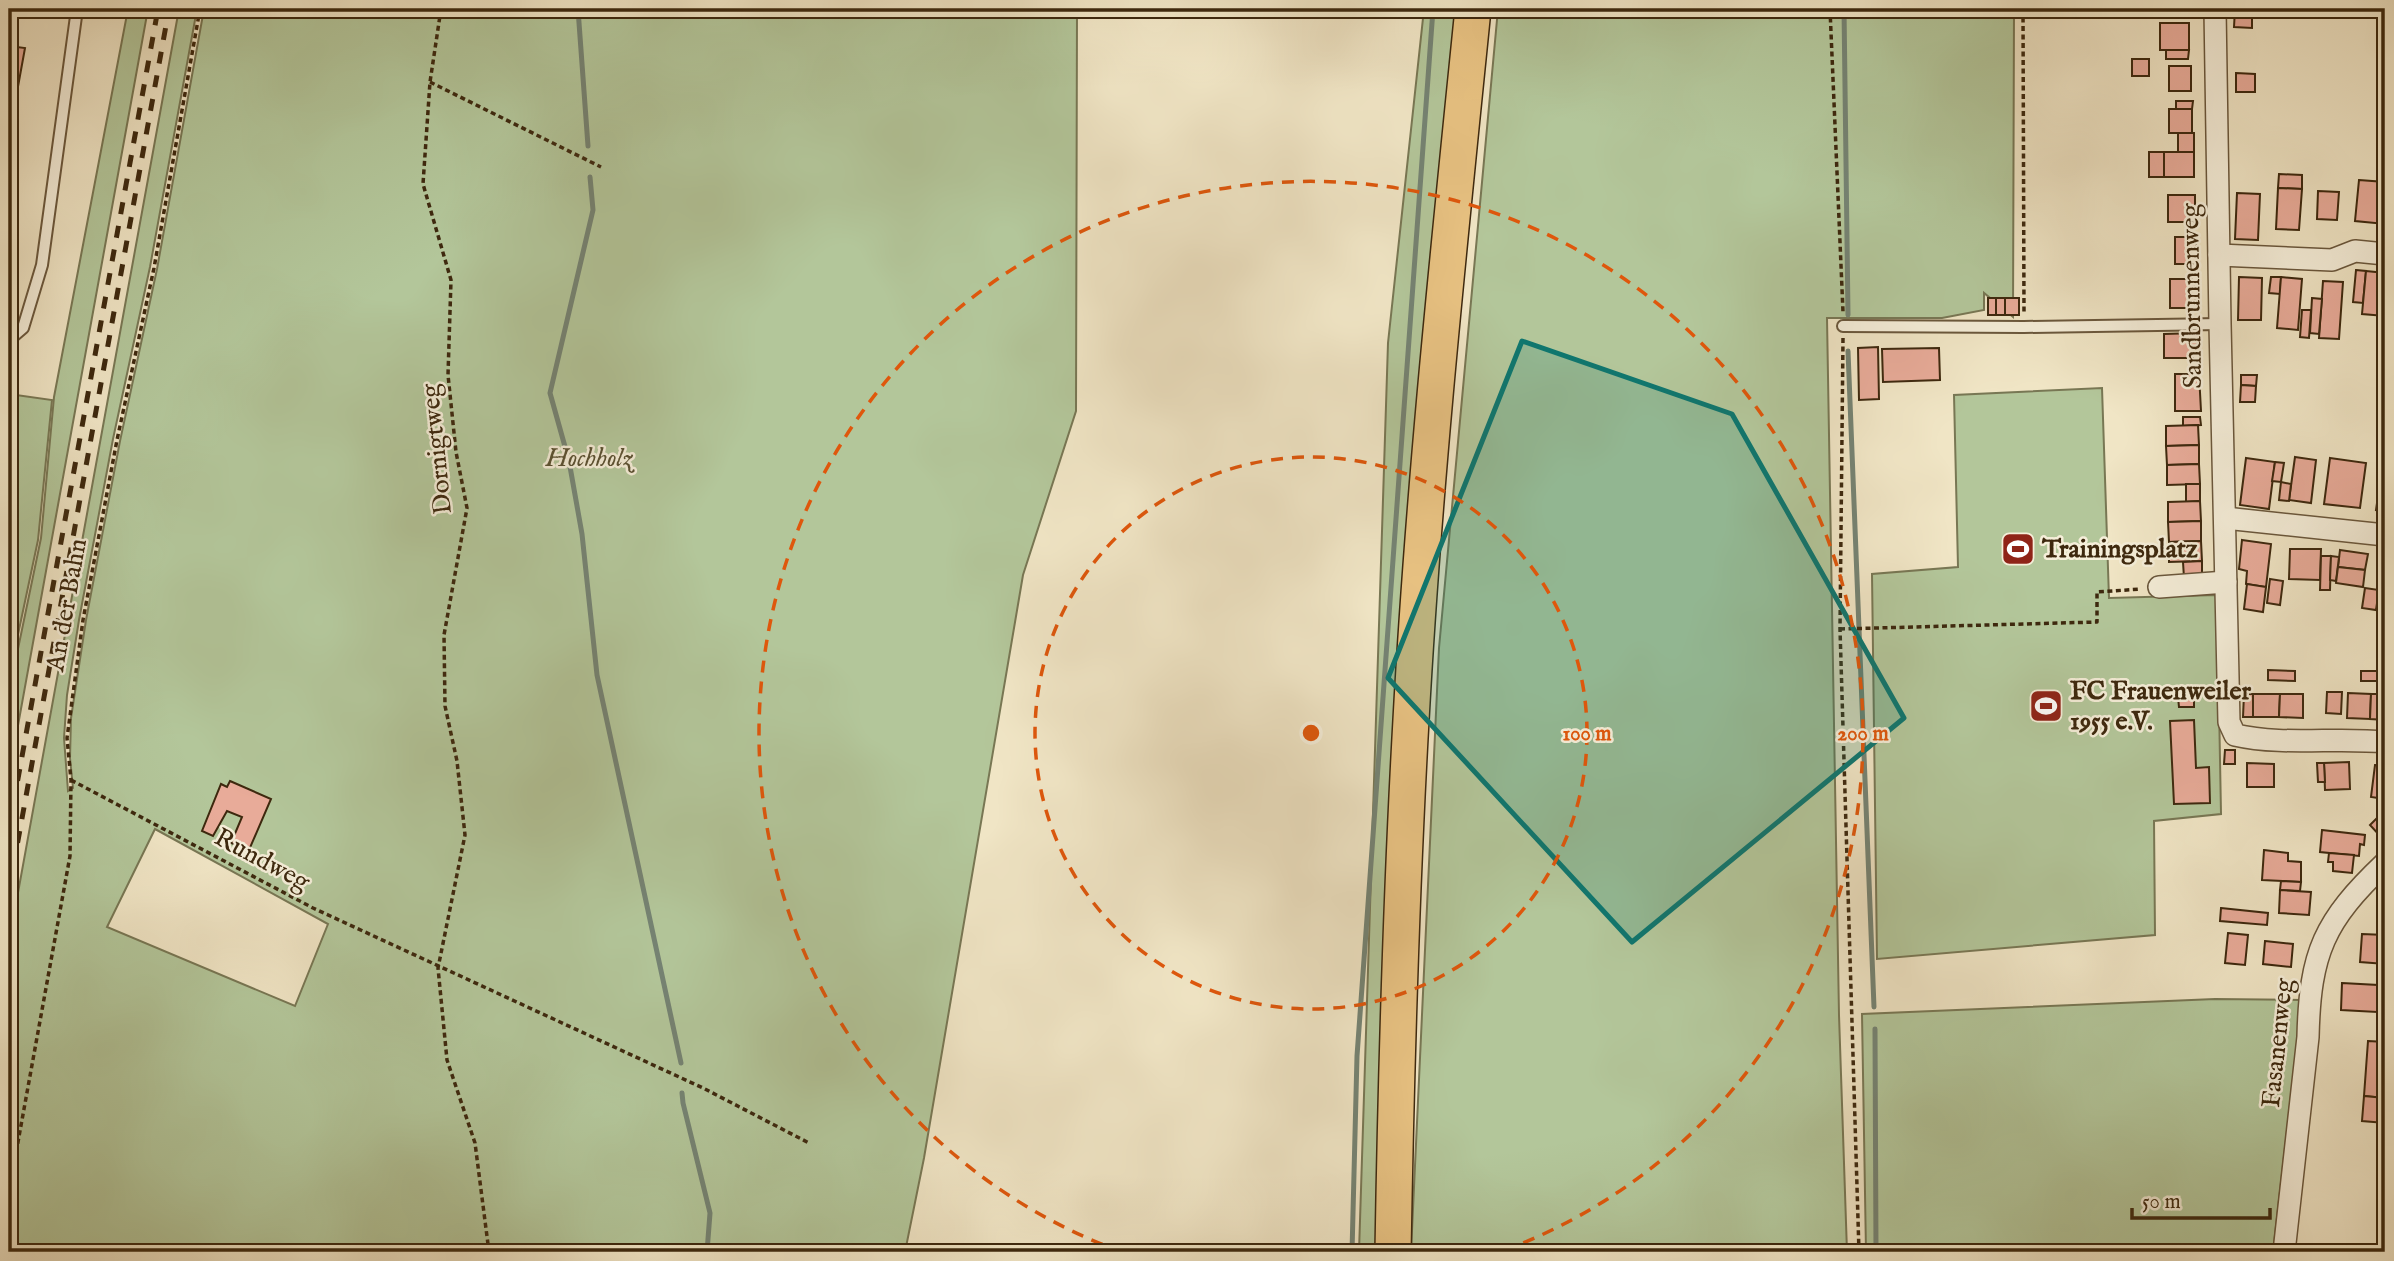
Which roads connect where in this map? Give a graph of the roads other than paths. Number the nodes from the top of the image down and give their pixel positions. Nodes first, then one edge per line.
1 (77, 9) edge
2 (1473, 9) edge
3 (2215, 9) edge
4 (2385, 254) edge
5 (2219, 255) junction
6 (2220, 324) junction
7 (1843, 326) road end
8 (9, 340) edge
9 (2225, 517) junction
10 (2385, 535) edge
11 (2226, 582) junction
12 (2159, 587) road end
13 (2385, 742) edge
14 (2385, 863) edge
15 (1393, 1252) edge
16 (2284, 1252) edge

1 - 8 lane
2 - 15 main road
3 - 5 street, Sandbrunnenweg
4 - 5 street
5 - 6 street, Sandbrunnenweg
6 - 7 lane
6 - 9 street, Sandbrunnenweg
9 - 10 street
9 - 11 street, Sandbrunnenweg
11 - 12 street
11 - 13 street, Sandbrunnenweg
14 - 16 street, Fasanenweg

